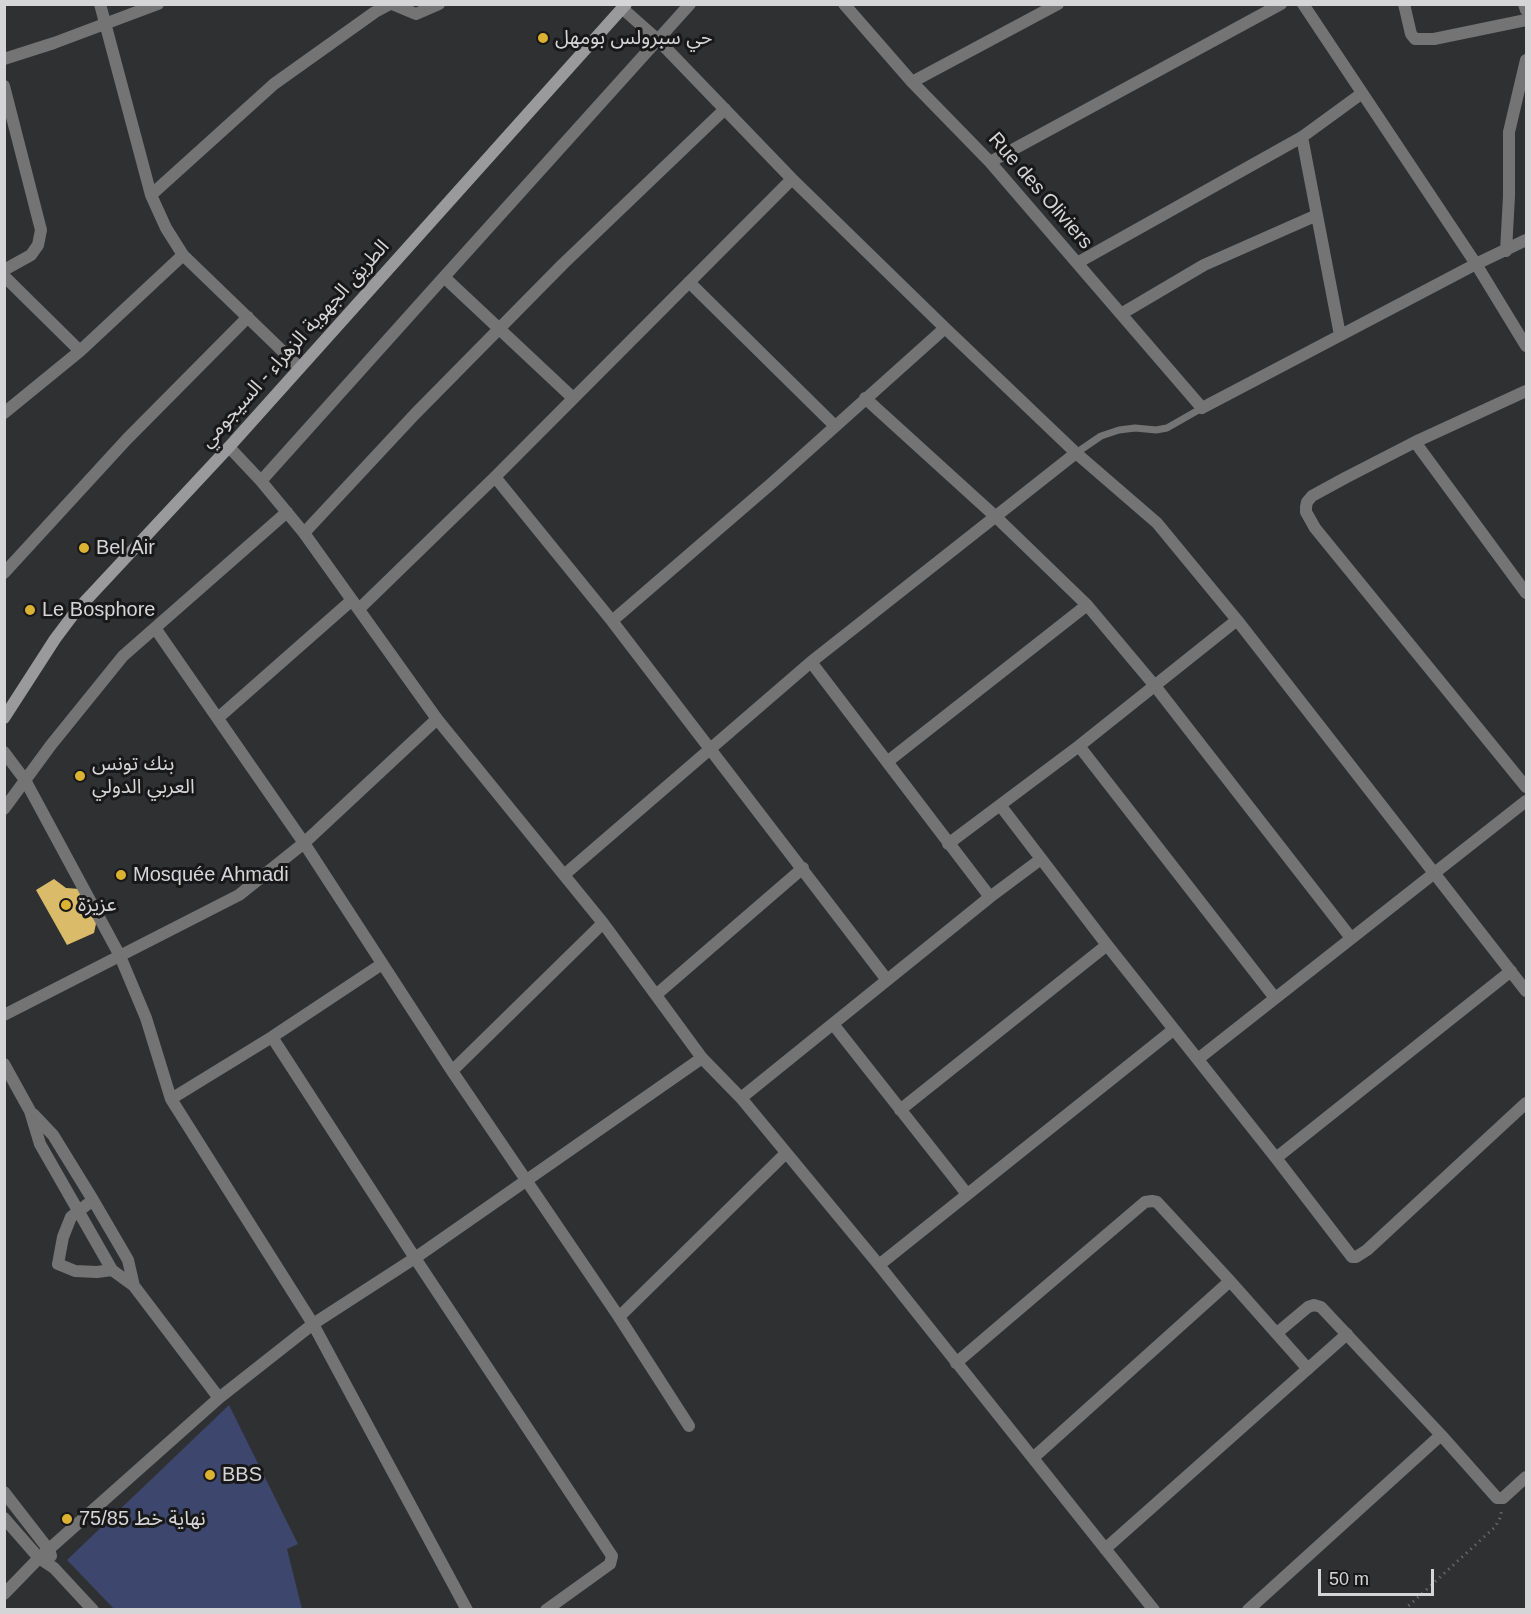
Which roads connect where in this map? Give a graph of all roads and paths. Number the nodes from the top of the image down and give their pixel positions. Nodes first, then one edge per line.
1 (100, 4) edge
2 (158, 4) edge
3 (391, 4) edge
4 (439, 4) edge
5 (690, 4) edge
6 (1058, 4) edge
7 (1281, 4) edge
8 (1303, 4) edge
9 (1404, 4) edge
10 (1524, 4) edge
11 (850, 6) edge
12 (625, 7) edge
13 (1527, 10) edge
14 (1527, 20) edge
15 (106, 25) junction
16 (658, 40) junction
17 (4, 59) edge
18 (1526, 64) edge
19 (912, 82) junction
20 (4, 86) edge
21 (1361, 94) junction
22 (725, 109) junction
23 (1302, 137) junction
24 (990, 162) junction
25 (792, 179) junction
26 (151, 195) junction
27 (1317, 215) junction
28 (1527, 240) edge
29 (1506, 251) junction
30 (183, 255) junction
31 (1077, 263) junction
32 (1476, 264) junction
33 (4, 270) edge
34 (4, 276) edge
35 (444, 277) junction
36 (689, 282) junction
37 (1121, 314) junction
38 (248, 318) junction
39 (945, 328) junction
40 (500, 330) junction
41 (1340, 335) junction
42 (1527, 346) edge
43 (80, 351) junction
44 (299, 367) junction
45 (1527, 391) edge
46 (573, 398) junction
47 (866, 398) junction
48 (1202, 408) junction
49 (4, 413) edge
50 (835, 426) junction
51 (1415, 442) junction
52 (229, 447) junction
53 (1076, 453) junction
54 (495, 477) junction
55 (261, 481) junction
56 (286, 512) junction
57 (996, 517) junction
58 (304, 533) junction
59 (4, 573) edge
60 (1527, 593) edge
61 (355, 604) junction
62 (1086, 605) junction
63 (612, 621) junction
64 (1238, 621) junction
65 (155, 628) junction
66 (811, 662) junction
67 (1155, 686) junction
68 (4, 718) edge
69 (218, 718) junction
70 (437, 719) junction
71 (1079, 746) junction
72 (710, 748) junction
73 (4, 752) edge
74 (887, 762) junction
75 (25, 780) junction
76 (1527, 787) edge
77 (1527, 801) edge
78 (1000, 805) junction
79 (4, 809) edge
80 (304, 843) junction
81 (948, 844) junction
82 (1041, 859) junction
83 (803, 868) junction
84 (1435, 874) junction
85 (564, 875) junction
86 (990, 897) junction
87 (603, 923) junction
88 (1351, 938) junction
89 (1107, 945) junction
90 (120, 956) junction
91 (382, 964) junction
92 (1511, 971) junction
93 (887, 980) junction
94 (1527, 991) edge
95 (657, 994) junction
96 (1275, 998) junction
97 (4, 1015) edge
98 (833, 1024) junction
99 (1173, 1030) junction
100 (272, 1037) junction
101 (702, 1058) junction
102 (1198, 1059) junction
103 (4, 1064) edge
104 (452, 1071) junction
105 (741, 1098) junction
106 (171, 1099) junction
107 (1527, 1103) edge
108 (900, 1110) junction
109 (30, 1111) junction
110 (786, 1153) junction
111 (1276, 1158) junction
112 (525, 1181) junction
113 (967, 1194) junction
114 (93, 1200) junction
115 (78, 1212) junction
116 (415, 1258) junction
117 (879, 1265) junction
118 (112, 1270) junction
119 (1230, 1281) junction
120 (134, 1286) junction
121 (619, 1317) junction
122 (313, 1324) junction
123 (1277, 1334) junction
124 (1347, 1335) junction
125 (956, 1363) junction
126 (1308, 1370) junction
127 (219, 1398) junction
128 (689, 1426) dead end
129 (1441, 1435) junction
130 (1033, 1458) junction
131 (1527, 1477) edge
132 (4, 1492) edge
133 (1501, 1498) junction
134 (4, 1518) edge
135 (1105, 1549) junction
136 (49, 1550) junction
137 (39, 1558) junction
138 (54, 1568) junction
139 (4, 1594) edge
140 (93, 1610) edge
141 (467, 1610) edge
142 (546, 1610) edge
143 (1154, 1610) edge
144 (1248, 1610) edge
145 (1404, 1610) edge

1 - 15 street
2 - 15 street
3 - 4 street
3 - 26 street
5 - 16 street
6 - 19 street
7 - 24 street
8 - 21 street
9 - 14 street
10 - 13 street
11 - 19 street, Rue des Oliviers
12 - 16 street
12 - 44 main road, الطريق الجهوية الزهراء - السيجومي
15 - 17 street
15 - 26 street
16 - 22 street
16 - 35 street
18 - 29 street
19 - 24 street, Rue des Oliviers
20 - 33 street
21 - 23 street
21 - 32 street
22 - 25 street
22 - 40 street
23 - 27 street
23 - 31 street
24 - 31 street, Rue des Oliviers
25 - 36 street
25 - 39 street
26 - 30 street
27 - 37 street
27 - 41 street
28 - 29 street
29 - 32 street
30 - 38 street
30 - 43 street
31 - 37 street, Rue des Oliviers
32 - 41 street
32 - 42 street
34 - 43 street
35 - 40 street
35 - 55 street
36 - 46 street
36 - 50 street
37 - 48 street, Rue des Oliviers
38 - 44 street
38 - 59 street
39 - 47 street
39 - 53 street
40 - 46 street
40 - 58 street
41 - 48 street
43 - 49 street
44 - 52 main road, الطريق الجهوية الزهراء - السيجومي
45 - 51 street
46 - 54 street
47 - 50 street
47 - 57 street
48 - 53 lane
50 - 63 street
51 - 60 street
51 - 76 street
52 - 55 street
52 - 68 main road, الطريق الجهوية الزهراء - السيجومي
53 - 57 street
53 - 64 street
54 - 61 street
54 - 63 street
55 - 56 street
56 - 58 street
56 - 65 street
57 - 62 street
57 - 66 street
58 - 61 street
61 - 69 street
61 - 70 street
62 - 67 street
62 - 74 street
63 - 72 street
64 - 67 street
64 - 84 street
65 - 69 street
65 - 75 street
66 - 72 street
66 - 74 street
67 - 71 street
67 - 88 street
69 - 80 street
70 - 80 street
70 - 85 street
71 - 78 street
71 - 96 street
72 - 83 street
72 - 85 street
73 - 75 street
74 - 81 street
75 - 79 street
75 - 90 street
77 - 84 street
78 - 81 street
78 - 82 street
80 - 90 street
80 - 91 street
81 - 86 street
82 - 86 street
82 - 89 street
83 - 93 street
83 - 95 street
84 - 88 street
84 - 92 street
85 - 87 street
86 - 93 street
87 - 95 street
87 - 104 street
88 - 96 street
89 - 99 street
89 - 108 street
90 - 97 street
90 - 106 street
91 - 100 street
91 - 104 street
92 - 94 street
92 - 111 street
93 - 98 street
95 - 101 street
96 - 102 street
98 - 105 street
98 - 108 street
99 - 102 street
99 - 113 street
100 - 106 street
100 - 116 street
101 - 105 street
101 - 112 street
102 - 111 street
103 - 109 street
104 - 112 street
105 - 110 street
106 - 122 street
107 - 111 street
108 - 113 street
109 - 114 street
109 - 115 street
110 - 117 street
110 - 121 street
112 - 116 street
112 - 121 street
113 - 117 street
114 - 115 street
114 - 120 street
115 - 118 street
115 - 118 street
116 - 122 street
116 - 142 street
117 - 125 street
118 - 120 street
119 - 123 street
119 - 125 street
119 - 130 street
120 - 127 street
121 - 128 street
122 - 127 street
122 - 141 street
123 - 124 street
123 - 126 street
124 - 126 street
124 - 129 street
125 - 130 street
126 - 135 street
127 - 136 street
129 - 133 street
129 - 144 street
130 - 135 street
131 - 133 street
132 - 136 street
133 - 145 path
134 - 137 street
135 - 143 street
136 - 137 street
136 - 138 street
137 - 138 street
137 - 139 street
138 - 140 street

